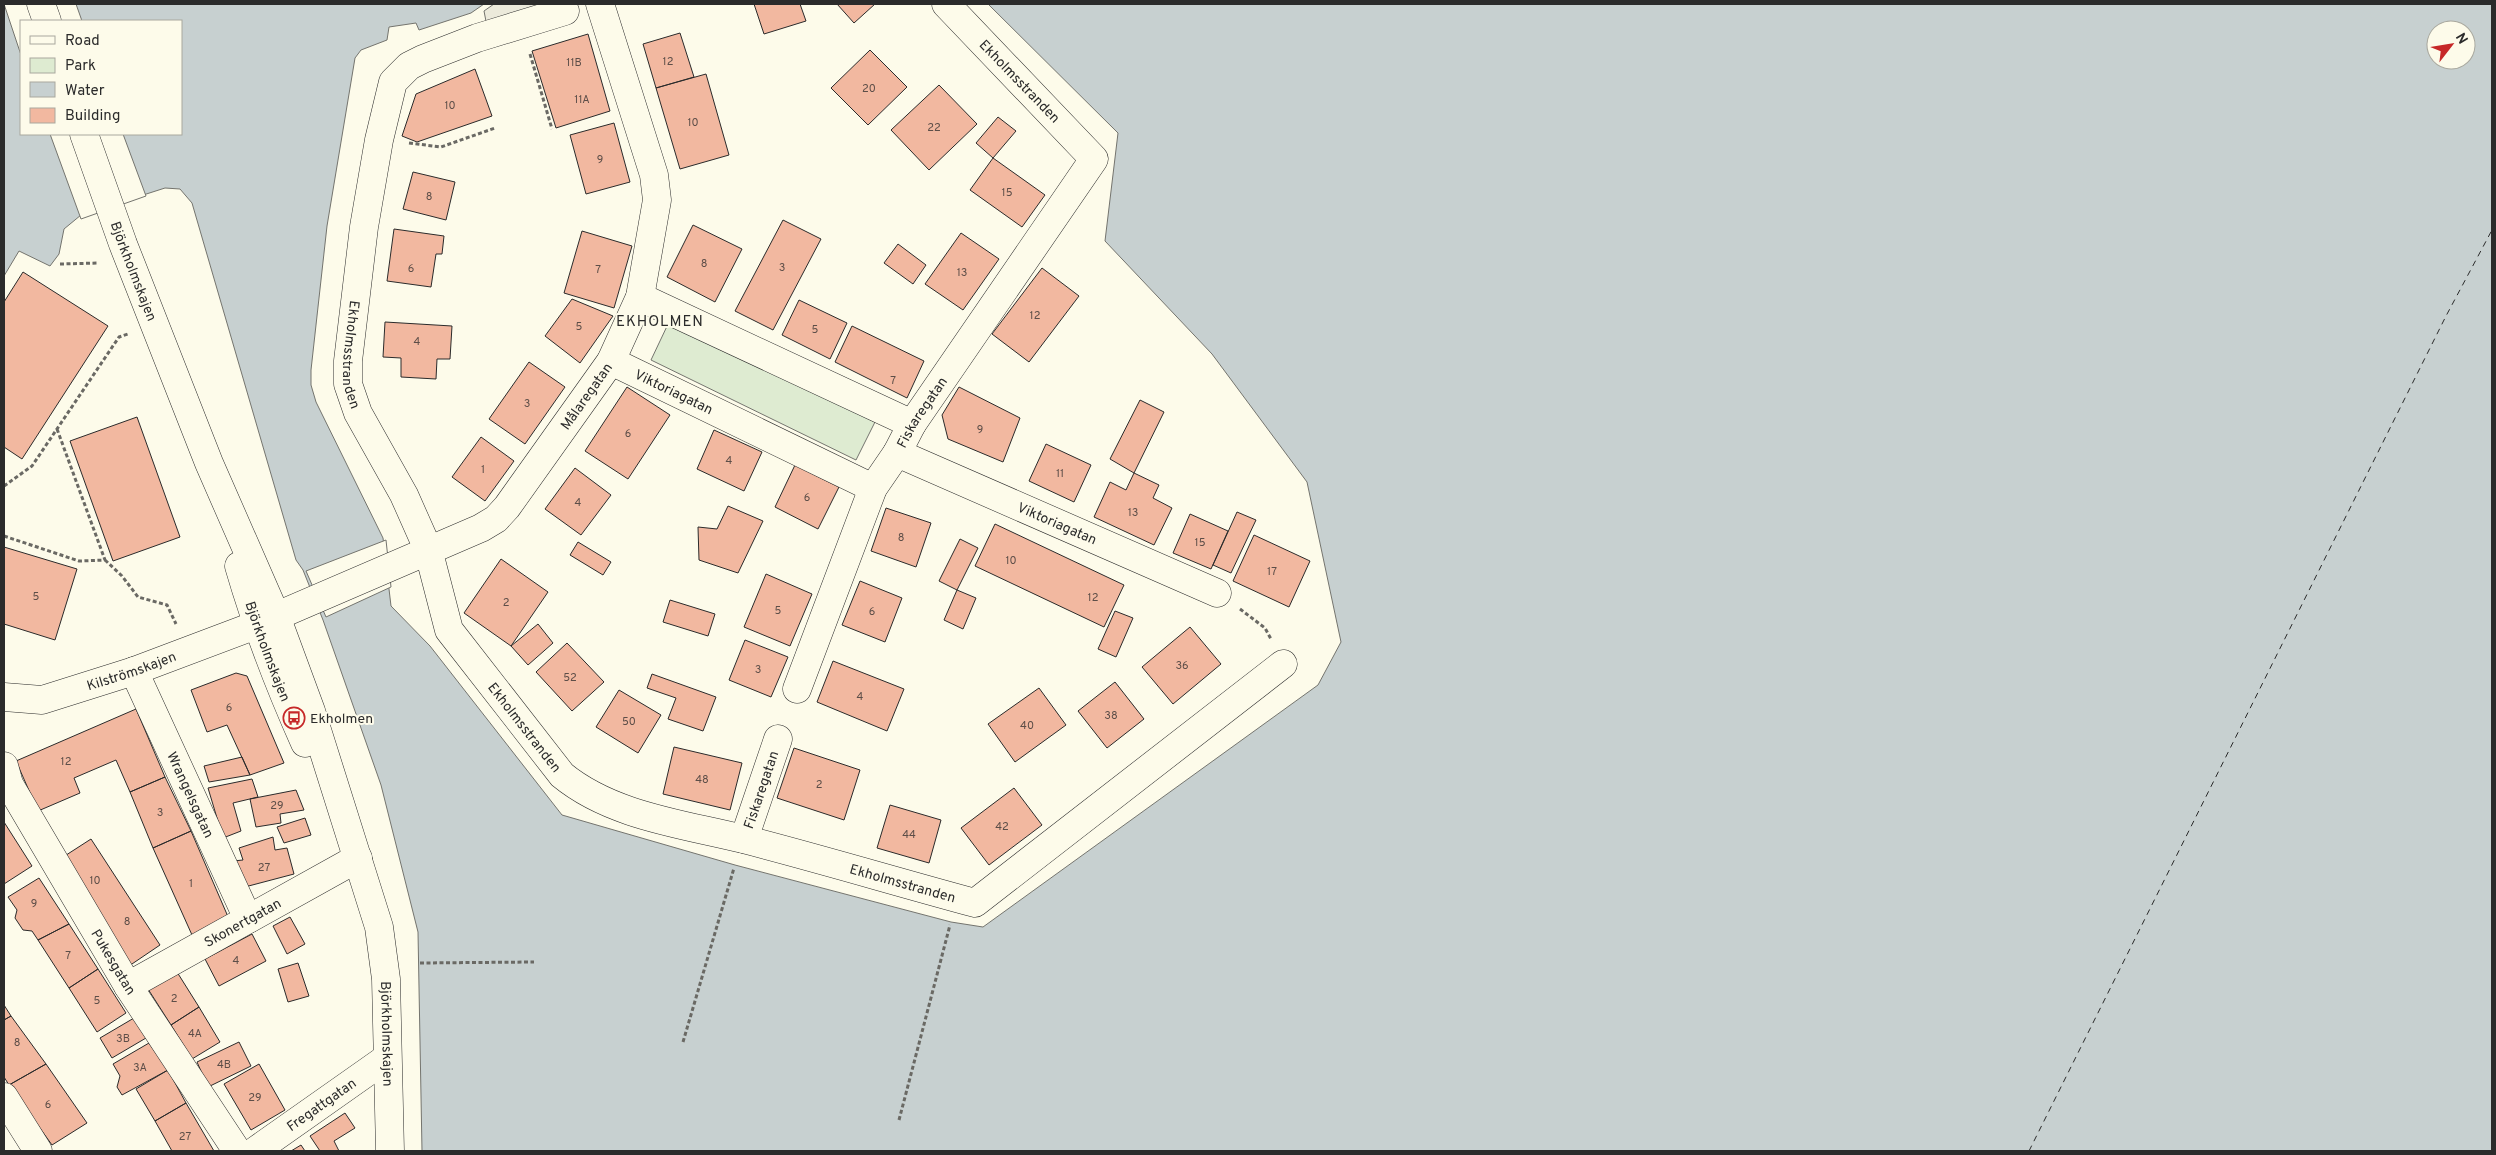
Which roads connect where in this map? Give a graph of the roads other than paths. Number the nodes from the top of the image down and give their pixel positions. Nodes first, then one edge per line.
1 (41, 4) edge
2 (600, 4) edge
3 (946, 4) edge
4 (565, 11) dead end
5 (47, 20) edge
6 (84, 135) edge
7 (1094, 159) joint
8 (640, 297) junction
9 (611, 361) junction
10 (912, 424) junction
11 (897, 453) junction
12 (873, 488) junction
13 (428, 549) junction
14 (1217, 593) dead end
15 (266, 620) junction
16 (1283, 664) dead end
17 (134, 671) junction
18 (797, 689) dead end
19 (4, 697) edge
20 (778, 739) dead end
21 (4, 766) edge
22 (740, 852) junction
23 (358, 858) junction
24 (248, 919) junction
25 (128, 986) junction
26 (387, 1058) junction
27 (4, 1096) edge
28 (38, 1151) edge
29 (237, 1151) edge
30 (255, 1151) edge
31 (390, 1151) edge

1 - 5 street
2 - 8 street, Målaregatan
3 - 7 street, Ekholmsstranden
4 - 13 street, Ekholmsstranden
6 - 15 street, Björkholmskajen
7 - 10 street, Fiskaregatan
8 - 9 street, Målaregatan
8 - 10 street
9 - 12 street, Viktoriagatan
9 - 13 street, Målaregatan
10 - 11 street, Fiskaregatan
11 - 12 street, Fiskaregatan
11 - 14 street, Viktoriagatan
12 - 18 street, Fiskaregatan
13 - 15 street, Målaregatan
13 - 22 street, Ekholmsstranden
15 - 17 street, Kilströmskajen
15 - 23 street, Björkholmskajen
16 - 22 street, Ekholmsstranden
17 - 19 street, Kilströmskajen
17 - 24 street, Wrangelsgatan
20 - 22 street, Fiskaregatan
21 - 25 street, Pukesgatan
23 - 24 street, Skonertgatan
23 - 26 street, Björkholmskajen
24 - 25 street, Skonertgatan
25 - 29 street, Pukesgatan
26 - 30 street, Fregattgatan
26 - 31 street, Björkholmskajen
27 - 28 street

